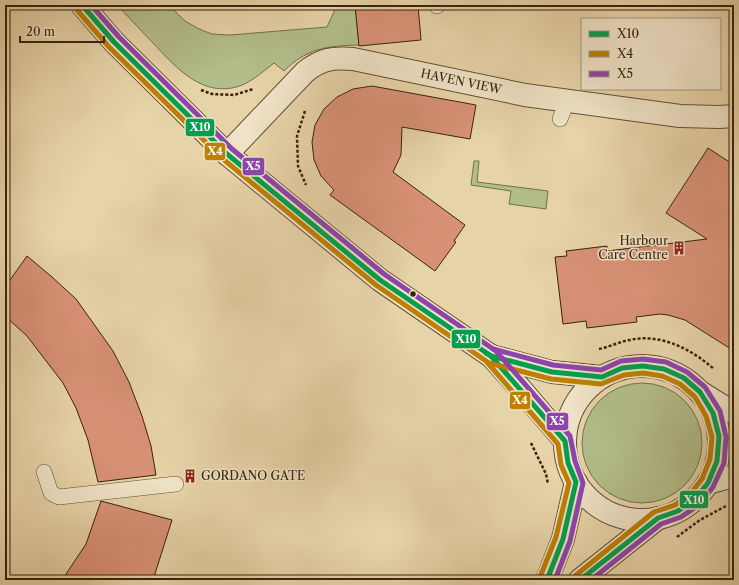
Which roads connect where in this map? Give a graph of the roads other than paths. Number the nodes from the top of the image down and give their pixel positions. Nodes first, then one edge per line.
1 (82, 5) edge
2 (734, 116) edge
3 (228, 154) junction
4 (491, 356) junction
5 (602, 377) junction
6 (700, 392) junction
7 (734, 413) edge
8 (565, 442) junction
9 (44, 472) dead end
10 (734, 476) edge
11 (576, 482) junction
12 (708, 483) junction
13 (176, 484) dead end
14 (658, 518) junction
15 (547, 580) edge
16 (580, 580) edge

1 - 3 street
2 - 3 street, HAVEN VIEW
3 - 4 street
4 - 5 street
4 - 8 street
5 - 6 street
5 - 8 street
6 - 7 street
6 - 12 street
8 - 11 street
9 - 13 lane
10 - 12 street
11 - 14 street
11 - 15 street
12 - 14 street
14 - 16 street

